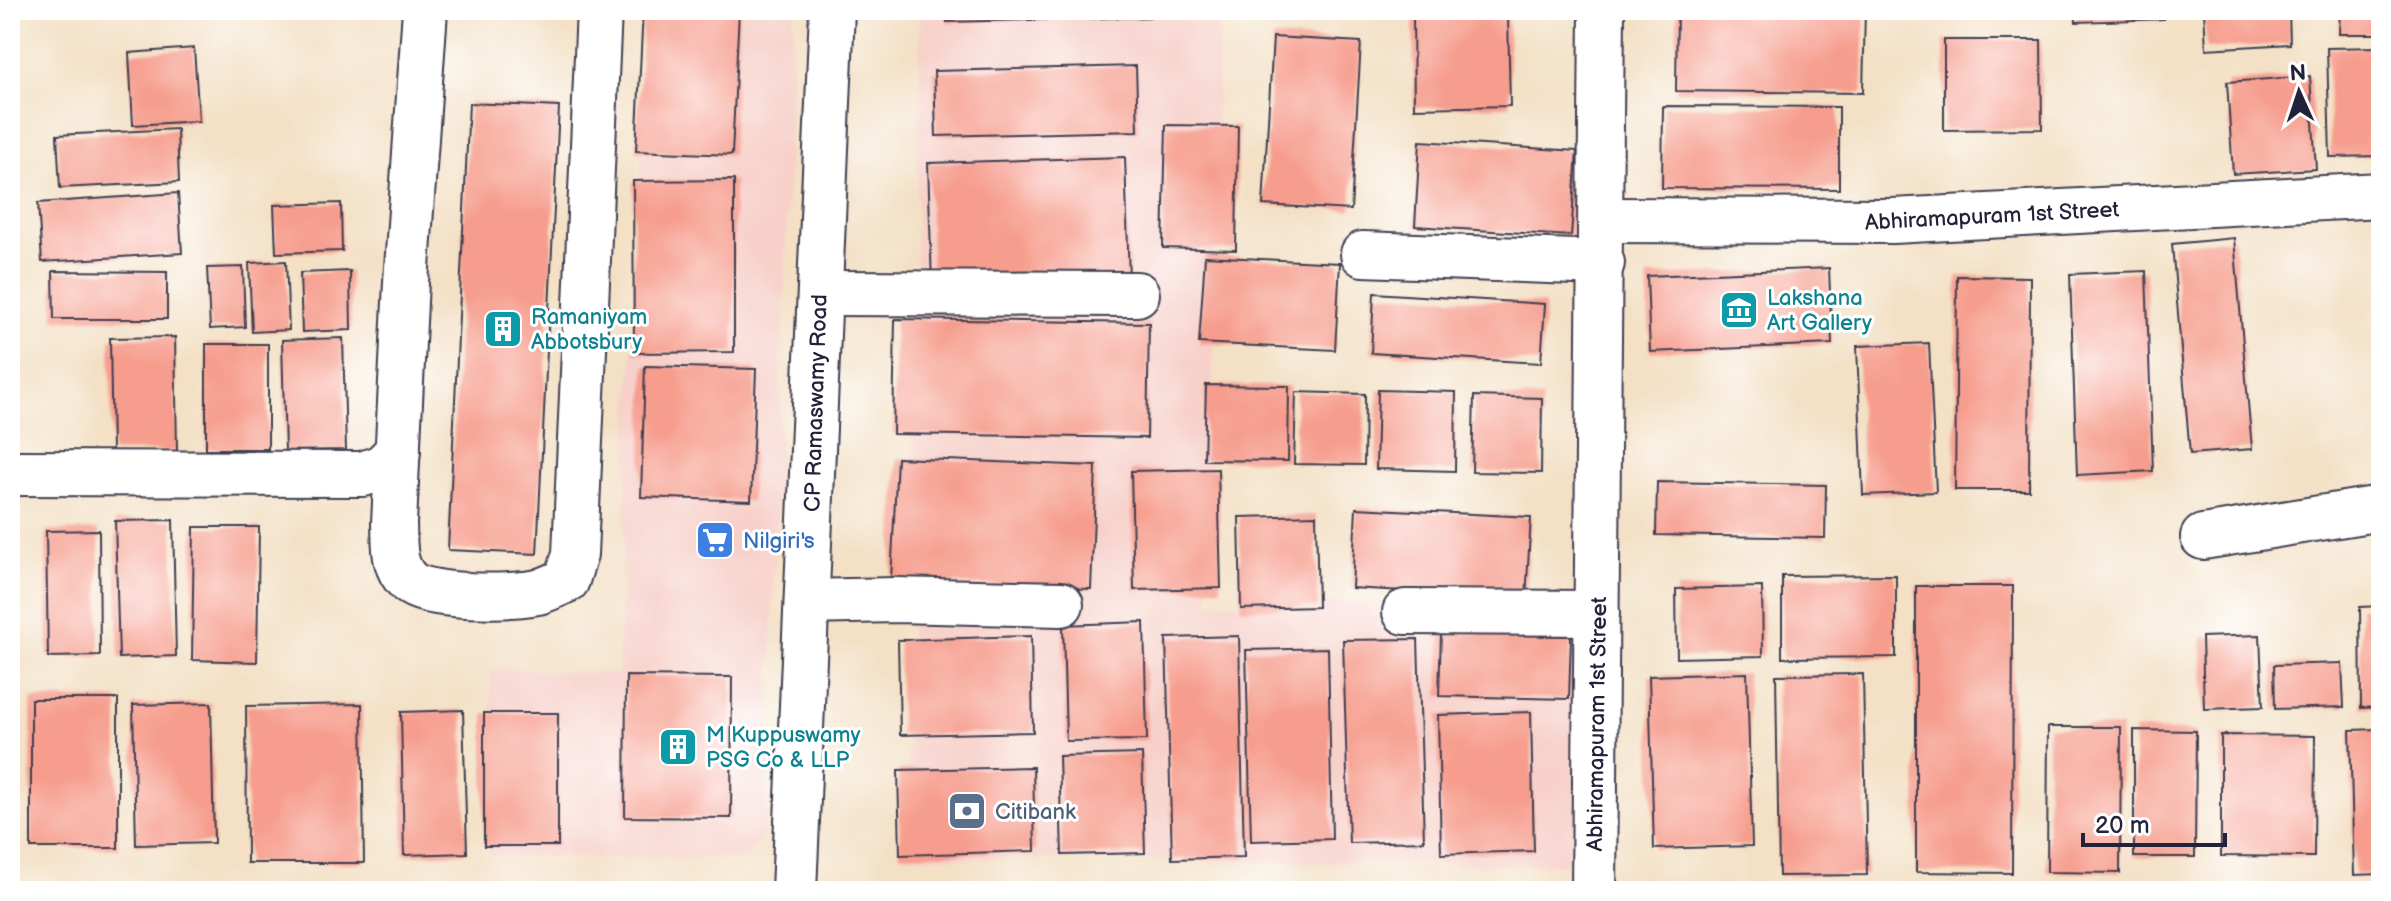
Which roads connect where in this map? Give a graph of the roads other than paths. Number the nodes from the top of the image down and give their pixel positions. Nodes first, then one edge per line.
1 (425, 10) edge
2 (599, 10) edge
3 (832, 10) edge
4 (1602, 10) edge
5 (2381, 195) edge
6 (1602, 220) junction
7 (1363, 254) dead end
8 (1602, 263) junction
9 (820, 293) junction
10 (1137, 294) dead end
11 (398, 451) junction
12 (10, 473) edge
13 (2381, 508) edge
14 (2203, 537) dead end
15 (807, 602) junction
16 (1061, 604) dead end
17 (1405, 612) dead end
18 (1597, 613) junction
19 (794, 891) edge
20 (1594, 891) edge

1 - 11 street
2 - 11 street
3 - 9 street, CP Ramaswamy Road
4 - 6 street, Abhiramapuram 1st Street
5 - 6 street, Abhiramapuram 1st Street
6 - 8 street, Abhiramapuram 1st Street
7 - 8 street
8 - 18 street, Abhiramapuram 1st Street
9 - 10 street
9 - 15 street, CP Ramaswamy Road
11 - 12 street
13 - 14 street
15 - 16 street
15 - 19 street, CP Ramaswamy Road
17 - 18 street
18 - 20 street, Abhiramapuram 1st Street

